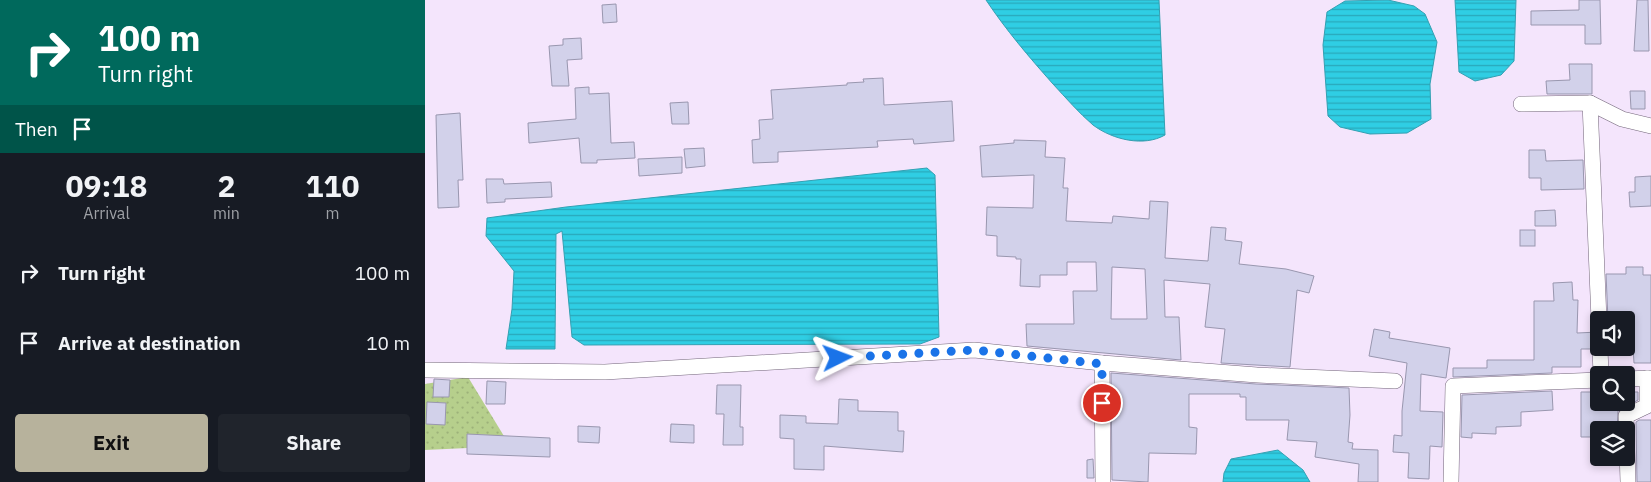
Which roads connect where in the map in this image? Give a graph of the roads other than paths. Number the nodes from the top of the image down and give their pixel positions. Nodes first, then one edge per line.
1 (1590, 103) junction
2 (1521, 104) dead end
3 (1651, 126) edge
4 (1599, 311) edge
5 (1102, 364) junction
6 (425, 370) edge
7 (1649, 378) edge
8 (1635, 379) edge
9 (1590, 380) edge
10 (1395, 381) dead end
11 (1103, 482) edge
12 (1451, 482) edge
13 (1628, 482) edge

1 - 2 street
1 - 3 street
1 - 4 street
5 - 6 street
5 - 10 street
5 - 11 street
7 - 8 street
7 - 13 street
9 - 12 street

